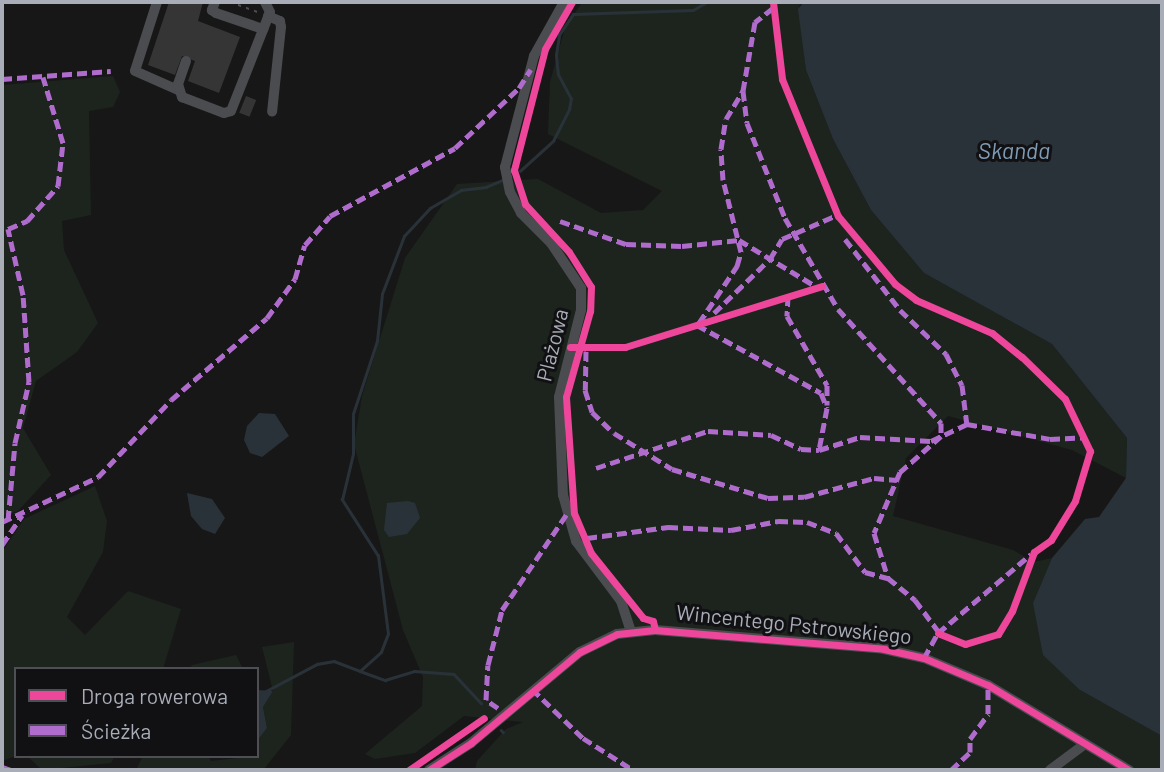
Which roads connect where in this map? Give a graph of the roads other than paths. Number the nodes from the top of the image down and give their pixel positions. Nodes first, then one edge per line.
1 (158, 2) edge
2 (215, 2) edge
3 (265, 2) edge
4 (564, 2) edge
5 (268, 16) junction
6 (262, 29) junction
7 (186, 61) dead end
8 (178, 90) junction
9 (272, 112) dead end
10 (631, 631) junction
11 (1085, 744) junction
12 (429, 770) edge
13 (1050, 770) edge
14 (1129, 770) edge

1 - 8 street
2 - 6 street
3 - 5 street
4 - 10 street, Plażowa
5 - 6 street
5 - 9 street
6 - 8 street
7 - 8 street
10 - 11 street, Wincentego Pstrowskiego
10 - 12 street, Wincentego Pstrowskiego
11 - 13 street
11 - 14 street, Wincentego Pstrowskiego

